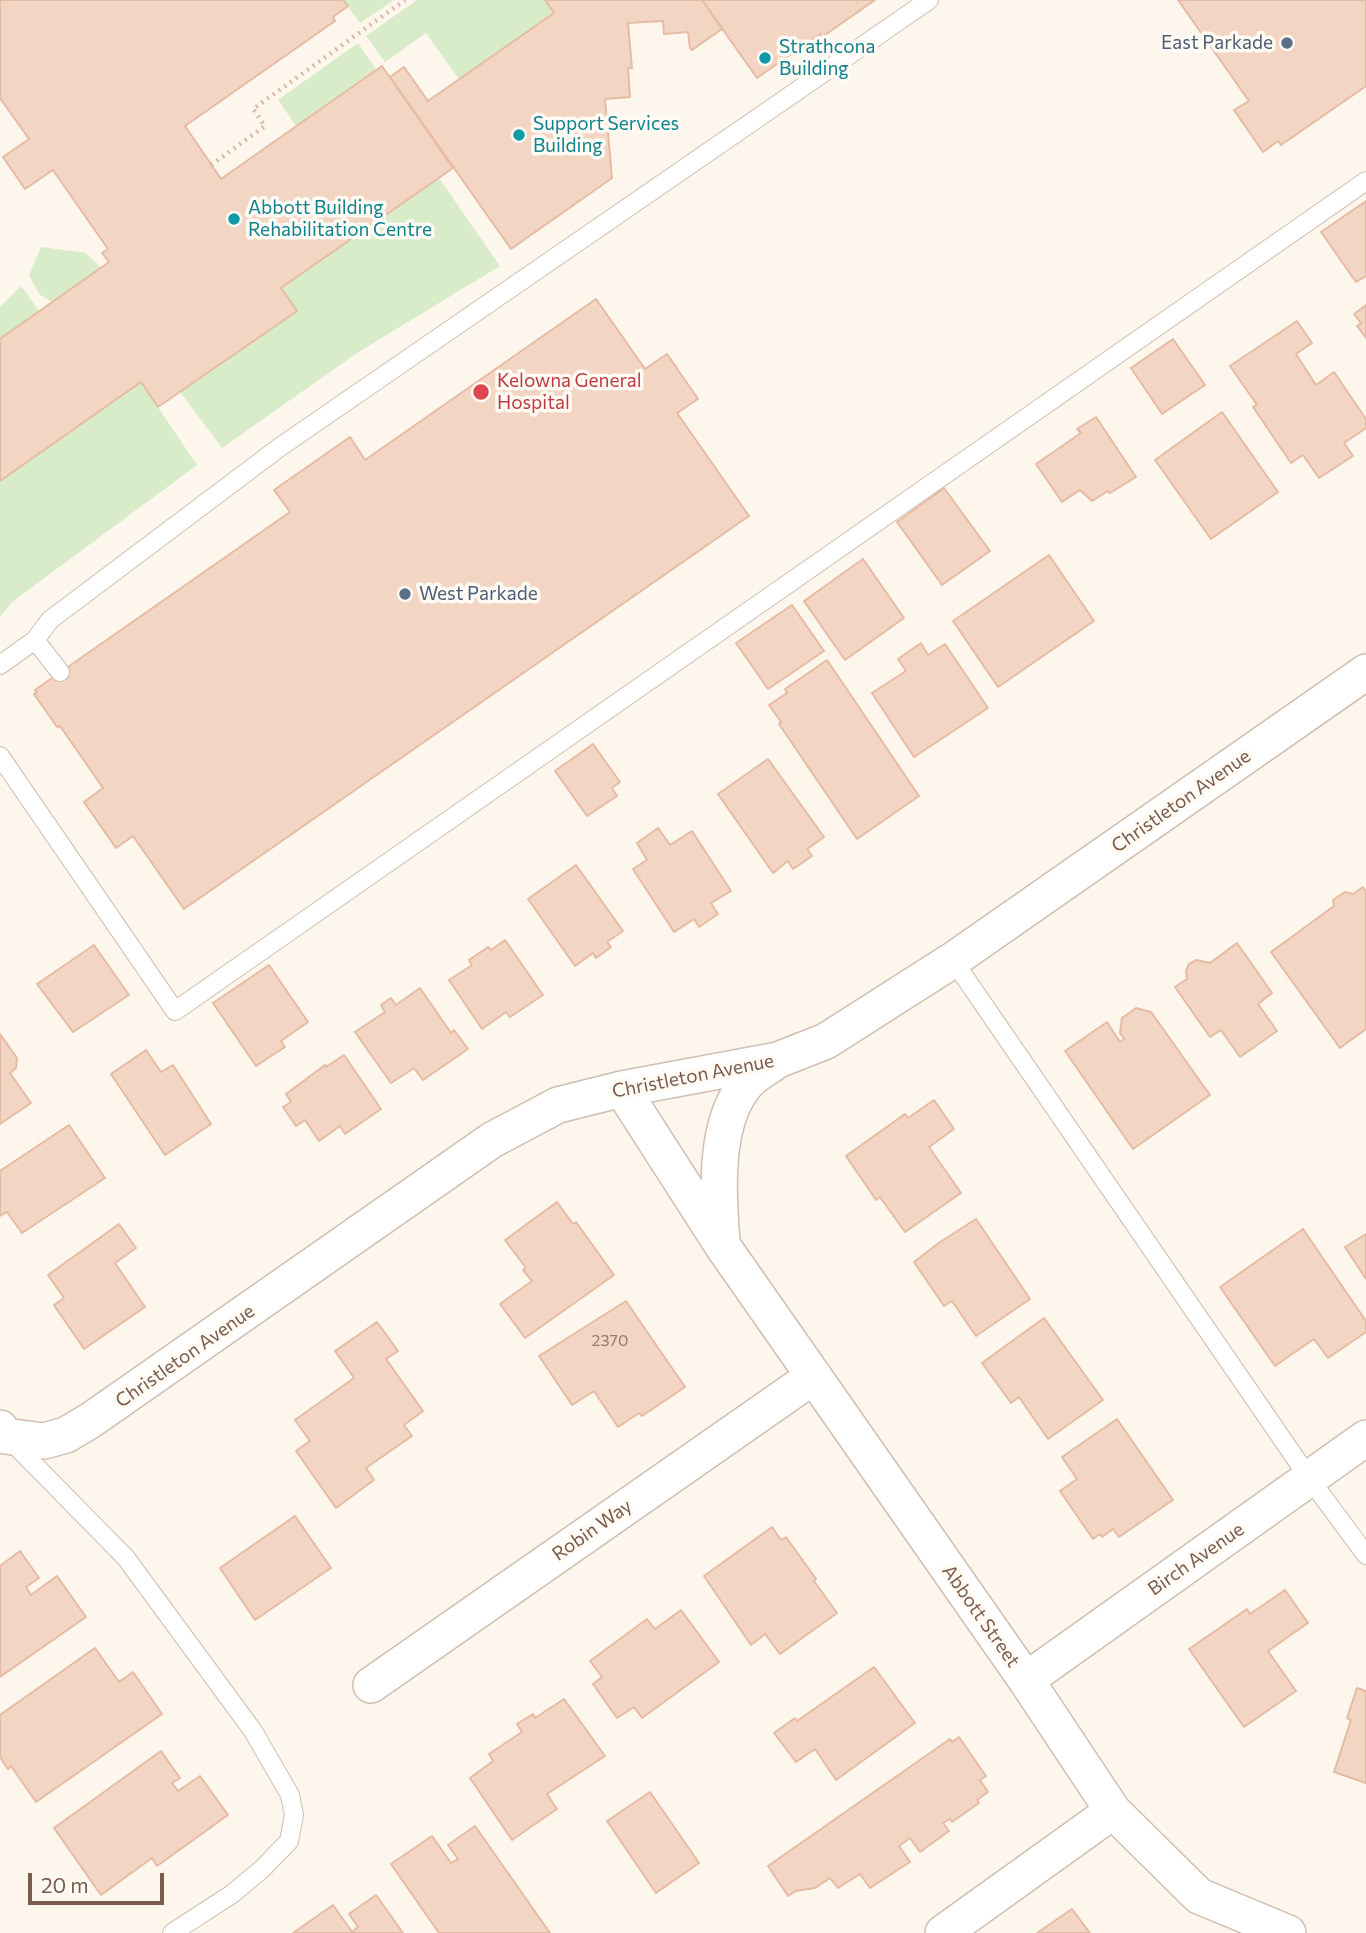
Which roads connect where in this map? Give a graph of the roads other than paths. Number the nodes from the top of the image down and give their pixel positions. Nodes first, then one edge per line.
1 (929, 0) edge
2 (1366, 181) edge
3 (36, 640) junction
4 (0, 665) edge
5 (61, 672) dead end
6 (1366, 672) edge
7 (0, 756) edge
8 (953, 960) junction
9 (778, 1060) junction
10 (622, 1089) junction
11 (722, 1245) junction
12 (814, 1376) junction
13 (2, 1432) edge
14 (1366, 1438) edge
15 (1309, 1478) junction
16 (1366, 1555) edge
17 (1026, 1680) junction
18 (371, 1685) dead end
19 (1113, 1811) junction
20 (172, 1933) edge
21 (943, 1933) edge
22 (1288, 1933) edge

1 - 3 lane
2 - 7 lane
3 - 4 lane
3 - 5 lane
6 - 8 street, Christleton Avenue
8 - 9 street, Christleton Avenue
8 - 15 lane
9 - 10 street, Christleton Avenue
9 - 11 street
10 - 11 street, Abbott Street
10 - 13 street, Christleton Avenue
11 - 12 street, Abbott Street
12 - 17 street, Abbott Street
12 - 18 street, Robin Way
13 - 20 lane
14 - 15 street, Birch Avenue
15 - 16 lane
15 - 17 street, Birch Avenue
17 - 19 street, Abbott Street
19 - 21 street
19 - 22 street, Abbott Street

